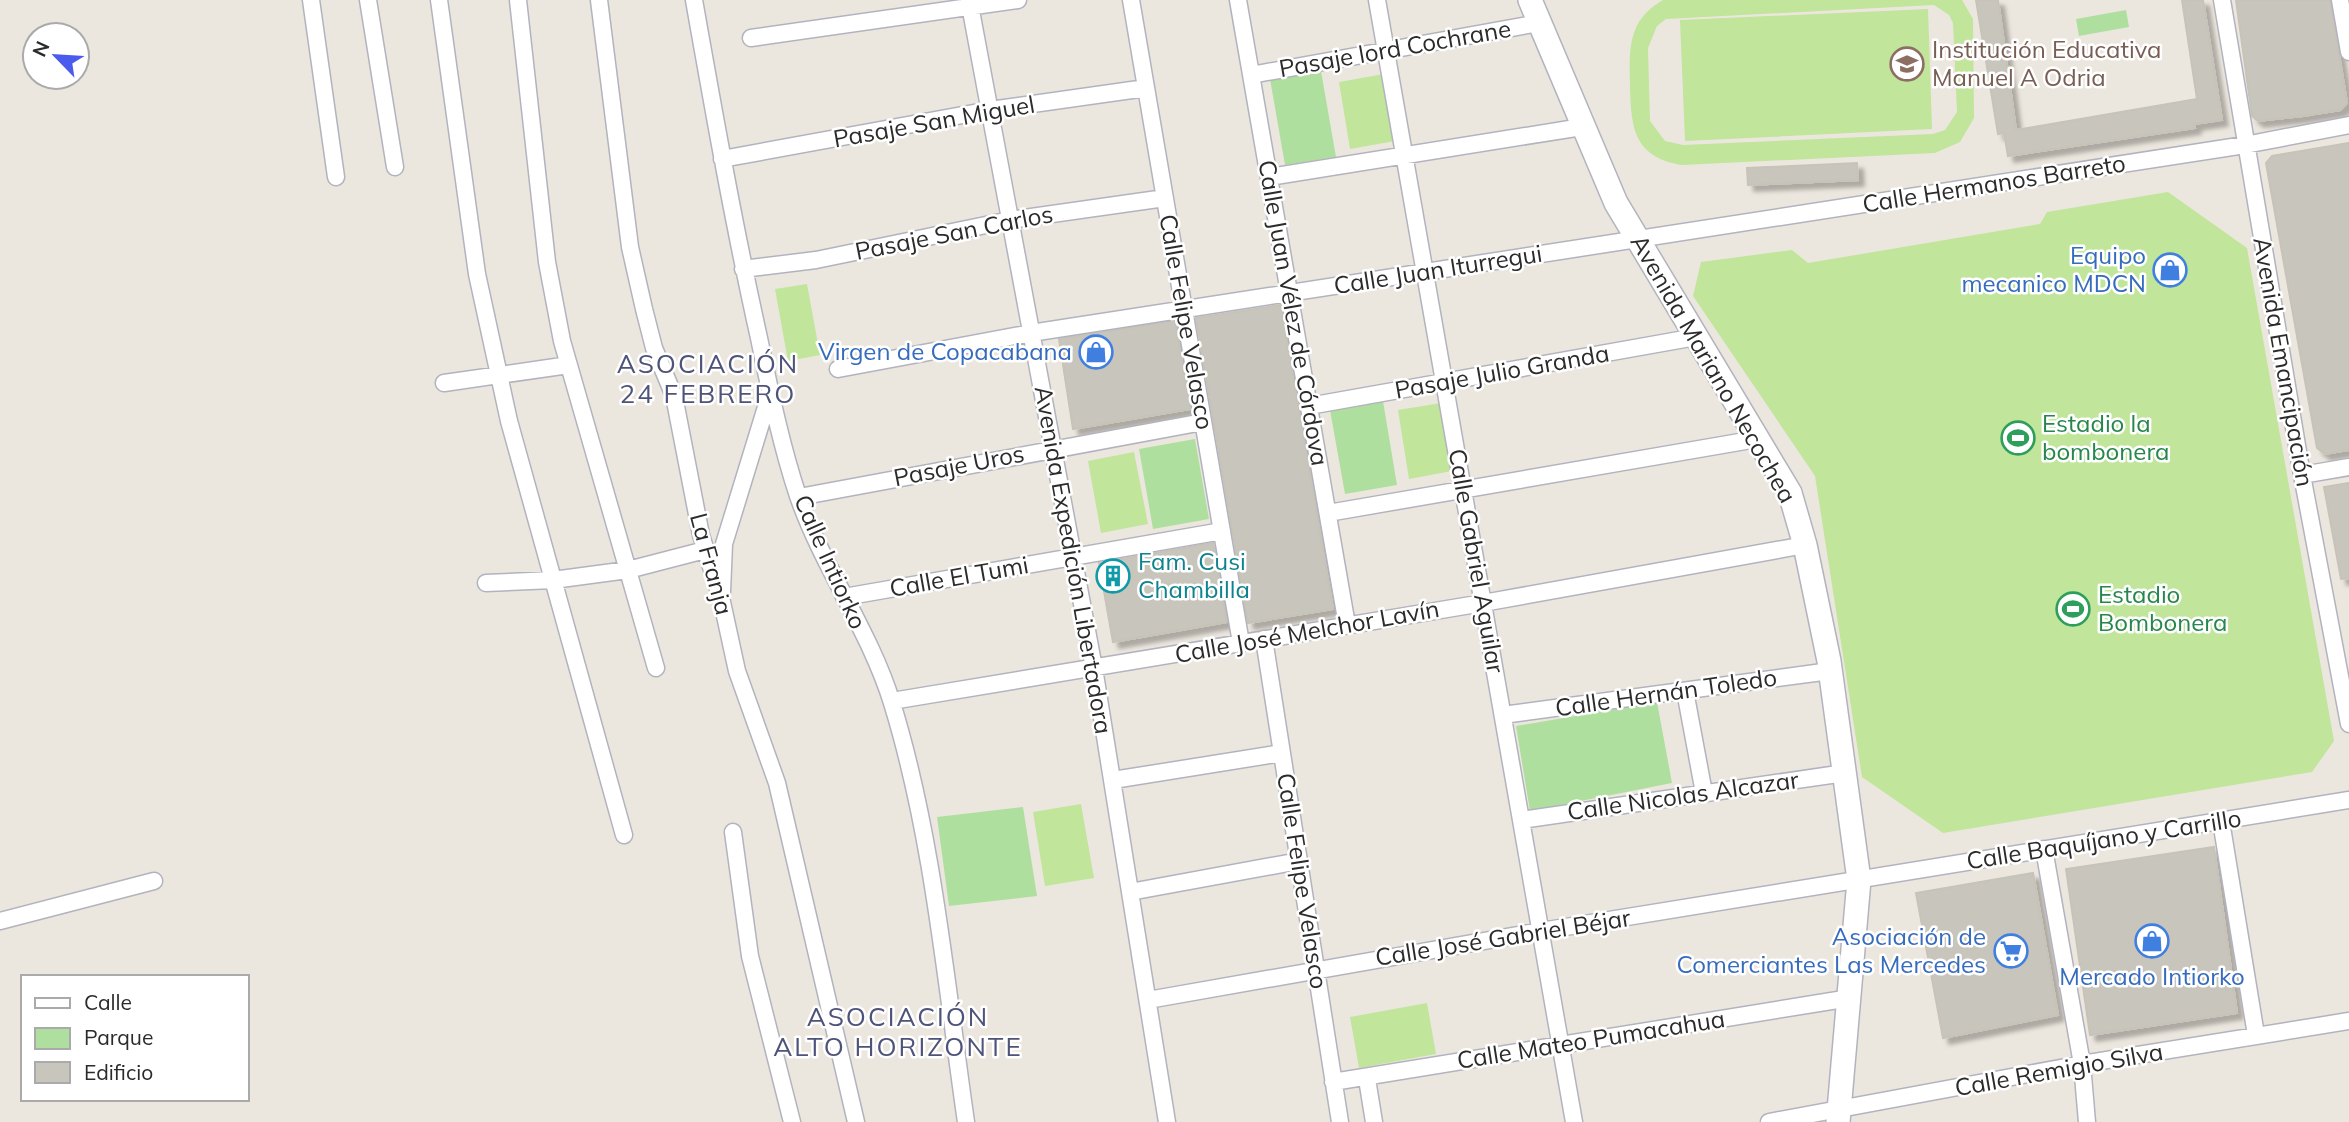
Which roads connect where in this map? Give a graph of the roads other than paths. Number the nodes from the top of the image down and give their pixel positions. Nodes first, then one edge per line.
1 (311, 0) edge
2 (369, 0) edge
3 (439, 0) edge
4 (518, 0) edge
5 (599, 0) edge
6 (694, 0) edge
7 (1018, 0) edge
8 (1131, 0) edge
9 (1238, 0) edge
10 (1377, 0) edge
11 (1530, 0) edge
12 (2222, 0) edge
13 (970, 4) edge
14 (2343, 4) edge
15 (1539, 23) junction
16 (751, 38) dead end
17 (1386, 50) junction
18 (2349, 52) edge
19 (1251, 75) junction
20 (1146, 88) junction
21 (990, 110) junction
22 (2349, 125) edge
23 (1582, 127) junction
24 (2245, 145) junction
25 (1404, 154) junction
26 (722, 159) junction
27 (395, 167) dead end
28 (336, 177) dead end
29 (1269, 177) junction
30 (1165, 198) junction
31 (1010, 220) junction
32 (1638, 240) junction
33 (743, 269) junction
34 (1425, 271) junction
35 (1289, 292) junction
36 (1184, 309) junction
37 (1031, 333) junction
38 (1696, 337) junction
39 (569, 365) junction
40 (838, 369) dead end
41 (499, 376) junction
42 (1444, 382) junction
43 (444, 383) dead end
44 (771, 392) junction
45 (1309, 406) junction
46 (1203, 422) junction
47 (1758, 439) junction
48 (1053, 449) junction
49 (2349, 467) edge
50 (2302, 475) junction
51 (1463, 489) junction
52 (799, 497) junction
53 (1328, 513) junction
54 (1222, 531) junction
55 (1805, 545) junction
56 (705, 550) junction
57 (1074, 557) junction
58 (628, 570) junction
59 (553, 580) junction
60 (486, 583) dead end
61 (845, 597) junction
62 (722, 602) junction
63 (1483, 603) junction
64 (1347, 625) junction
65 (1264, 639) junction
66 (1241, 643) junction
67 (656, 668) dead end
68 (1094, 668) junction
69 (1830, 671) junction
70 (1685, 691) junction
71 (892, 701) junction
72 (1503, 715) junction
73 (2349, 724) edge
74 (1282, 753) junction
75 (1845, 773) junction
76 (1112, 780) junction
77 (1704, 793) junction
78 (2349, 800) edge
79 (1521, 820) junction
80 (2221, 821) junction
81 (733, 832) dead end
82 (624, 835) dead end
83 (2044, 849) junction
84 (1298, 861) junction
85 (1859, 880) junction
86 (154, 881) dead end
87 (1130, 892) junction
88 (0, 921) edge
89 (1541, 931) junction
90 (1315, 969) junction
91 (1850, 998) junction
92 (1148, 1000) junction
93 (2349, 1021) edge
94 (2256, 1035) junction
95 (1560, 1043) junction
96 (2082, 1064) junction
97 (1367, 1079) junction
98 (1333, 1082) junction
99 (1838, 1117) edge
100 (792, 1122) edge
101 (856, 1122) edge
102 (966, 1122) edge
103 (1167, 1122) edge
104 (1340, 1122) edge
105 (1374, 1122) edge
106 (1574, 1122) edge
107 (1769, 1122) edge
108 (2087, 1122) edge

1 - 28 street
2 - 27 street
3 - 41 street
4 - 39 street
5 - 56 street, La Franja
6 - 26 street, Calle Intiorko
7 - 13 street
8 - 20 street, Calle Felipe Velasco
9 - 19 street, Calle Juan Vélez de Córdova
10 - 17 street, Calle Gabriel Aguilar
11 - 15 street, Avenida Mariano Necochea
12 - 24 street, Avenida Emancipación
13 - 16 street
13 - 21 street, Avenida Expedición Libertadora
14 - 18 street
15 - 17 street, Pasaje lord Cochrane
15 - 23 street, Avenida Mariano Necochea
17 - 19 street, Pasaje lord Cochrane
17 - 25 street, Calle Gabriel Aguilar
19 - 29 street, Calle Juan Vélez de Córdova
20 - 21 street, Pasaje San Miguel
20 - 30 street, Calle Felipe Velasco
21 - 26 street, Pasaje San Miguel
21 - 31 street, Avenida Expedición Libertadora
22 - 24 street, Calle Hermanos Barreto
23 - 25 street
23 - 32 street, Avenida Mariano Necochea
24 - 32 street, Calle Hermanos Barreto
24 - 50 street, Avenida Emancipación
25 - 29 street
25 - 34 street, Calle Gabriel Aguilar
26 - 33 street, Calle Intiorko
29 - 35 street, Calle Juan Vélez de Córdova
30 - 31 street, Pasaje San Carlos
30 - 36 street, Calle Felipe Velasco
31 - 33 street, Pasaje San Carlos
31 - 37 street, Avenida Expedición Libertadora
32 - 34 street, Calle Juan Iturregui
32 - 38 street, Avenida Mariano Necochea
33 - 44 street, Calle Intiorko
34 - 35 street, Calle Juan Iturregui
34 - 42 street, Calle Gabriel Aguilar
35 - 36 street, Calle Juan Iturregui
35 - 45 street, Calle Juan Vélez de Córdova
36 - 37 street, Calle Juan Iturregui
36 - 46 street, Calle Felipe Velasco
37 - 40 street, Calle Juan Iturregui
37 - 48 street, Avenida Expedición Libertadora
38 - 42 street, Pasaje Julio Granda
38 - 47 street, Avenida Mariano Necochea
39 - 41 street
39 - 58 street
41 - 43 street
41 - 59 street
42 - 45 street, Pasaje Julio Granda
42 - 51 street, Calle Gabriel Aguilar
44 - 52 street, Calle Intiorko
44 - 62 street
45 - 53 street, Calle Juan Vélez de Córdova
46 - 48 street, Pasaje Uros
46 - 54 street, Calle Felipe Velasco
47 - 51 street
47 - 55 street, Avenida Mariano Necochea
48 - 52 street, Pasaje Uros
48 - 57 street, Avenida Expedición Libertadora
49 - 50 street
50 - 73 street, Avenida Emancipación
51 - 53 street
51 - 63 street, Calle Gabriel Aguilar
52 - 61 street, Calle Intiorko
53 - 64 street, Calle Juan Vélez de Córdova
54 - 57 street, Calle El Tumi
54 - 66 street, Calle Felipe Velasco
55 - 63 street, Calle José Melchor Lavín
55 - 69 street, Avenida Mariano Necochea
56 - 58 street
56 - 62 street, La Franja
57 - 61 street, Calle El Tumi
57 - 68 street, Avenida Expedición Libertadora
58 - 59 street
58 - 67 street
59 - 60 street
59 - 82 street
61 - 71 street, Calle Intiorko
62 - 101 street, La Franja
63 - 64 street, Calle José Melchor Lavín
63 - 72 street, Calle Gabriel Aguilar
64 - 65 street, Calle José Melchor Lavín
65 - 66 street, Calle José Melchor Lavín
65 - 74 street, Calle Felipe Velasco
66 - 68 street, Calle José Melchor Lavín
68 - 71 street, Calle José Melchor Lavín
68 - 76 street, Avenida Expedición Libertadora
69 - 70 street, Calle Hernán Toledo
69 - 75 street, Avenida Mariano Necochea
70 - 72 street, Calle Hernán Toledo
70 - 77 street
71 - 102 street, Calle Intiorko
72 - 79 street, Calle Gabriel Aguilar
74 - 76 street
74 - 84 street, Calle Felipe Velasco
75 - 77 street, Calle Nicolas Alcazar
75 - 85 street, Avenida Mariano Necochea
76 - 87 street, Avenida Expedición Libertadora
77 - 79 street, Calle Nicolas Alcazar
78 - 80 street, Calle Baquíjano y Carrillo
79 - 89 street, Calle Gabriel Aguilar
80 - 83 street, Calle Baquíjano y Carrillo
80 - 94 street
81 - 100 street
83 - 85 street, Calle Baquíjano y Carrillo
83 - 96 street
84 - 87 street
84 - 90 street, Calle Felipe Velasco
85 - 89 street, Calle José Gabriel Béjar
85 - 91 street, Avenida Mariano Necochea
86 - 88 street
87 - 92 street, Avenida Expedición Libertadora
89 - 90 street, Calle José Gabriel Béjar
89 - 95 street, Calle Gabriel Aguilar
90 - 92 street, Calle José Gabriel Béjar
90 - 98 street, Calle Felipe Velasco
91 - 95 street, Calle Mateo Pumacahua
91 - 99 street, Avenida Mariano Necochea
92 - 103 street, Avenida Expedición Libertadora
93 - 94 street, Calle Remigio Silva
94 - 96 street, Calle Remigio Silva
95 - 97 street, Calle Mateo Pumacahua
95 - 106 street, Calle Gabriel Aguilar
96 - 99 street, Calle Remigio Silva
96 - 108 street
97 - 98 street, Calle Mateo Pumacahua
97 - 105 street
98 - 104 street, Calle Felipe Velasco
99 - 107 street, Calle Remigio Silva

